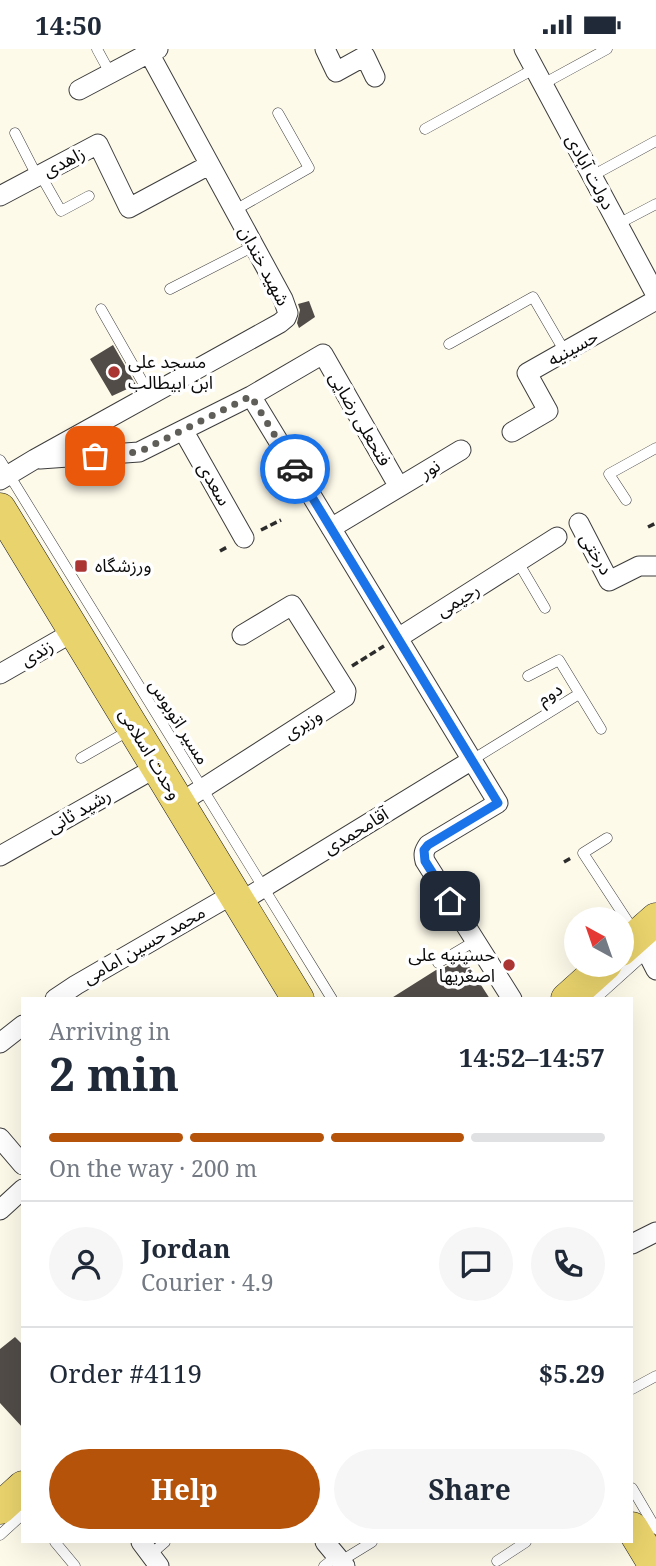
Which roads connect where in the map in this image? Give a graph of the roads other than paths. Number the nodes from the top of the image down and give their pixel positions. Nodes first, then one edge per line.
1 (97, 49) edge
2 (325, 49) edge
3 (524, 49) edge
4 (607, 49) edge
5 (154, 51) edge
6 (110, 73) junction
7 (539, 76) junction
8 (375, 77) dead end
9 (79, 90) dead end
10 (278, 113) dead end
11 (425, 129) dead end
12 (15, 133) dead end
13 (656, 141) edge
14 (209, 165) junction
15 (38, 175) junction
16 (592, 176) junction
17 (0, 196) edge
18 (89, 196) dead end
19 (656, 204) edge
20 (235, 210) junction
21 (618, 225) junction
22 (254, 246) junction
23 (170, 289) dead end
24 (656, 298) edge
25 (101, 309) dead end
26 (449, 344) dead end
27 (565, 352) junction
28 (150, 395) junction
29 (251, 396) junction
30 (183, 430) junction
31 (512, 432) dead end
32 (656, 448) edge
33 (461, 450) dead end
34 (36, 459) junction
35 (3, 472) edge
36 (399, 487) junction
37 (626, 500) dead end
38 (0, 509) edge
39 (579, 523) dead end
40 (331, 528) junction
41 (558, 537) dead end
42 (244, 538) dead end
43 (518, 562) junction
44 (656, 566) edge
45 (545, 608) dead end
46 (75, 632) junction
47 (242, 635) dead end
48 (398, 638) junction
49 (0, 674) edge
50 (527, 676) dead end
51 (579, 694) junction
52 (134, 728) junction
53 (601, 729) dead end
54 (81, 758) dead end
55 (472, 760) junction
56 (157, 767) junction
57 (191, 796) junction
58 (607, 838) dead end
59 (2, 849) edge
60 (246, 894) junction
61 (643, 940) edge
62 (475, 941) junction
63 (438, 963) dead end
64 (656, 970) edge
65 (592, 977) edge
66 (58, 997) edge
67 (297, 997) edge
68 (330, 997) edge
69 (511, 997) edge
70 (569, 997) edge
71 (597, 997) edge
72 (21, 1027) edge
73 (0, 1043) edge
74 (0, 1138) edge
75 (21, 1163) edge
76 (21, 1191) edge
77 (0, 1210) edge
78 (656, 1232) edge
79 (633, 1244) edge
80 (656, 1375) edge
81 (633, 1388) edge
82 (633, 1490) edge
83 (17, 1501) edge
84 (656, 1529) edge
85 (633, 1530) edge
86 (0, 1535) edge
87 (56, 1543) edge
88 (370, 1543) edge
89 (524, 1543) edge
90 (334, 1558) edge
91 (497, 1561) dead end
92 (75, 1566) edge
93 (655, 1566) edge

1 - 6 lane
2 - 8 street
3 - 7 street, دولت آبادی
4 - 7 lane
5 - 6 street
5 - 14 street, شهید خندان
6 - 9 street
7 - 11 lane
7 - 16 street, دولت آبادی
10 - 20 lane
12 - 15 lane
13 - 16 lane
14 - 15 street, زاهدی
14 - 20 street, شهید خندان
15 - 17 street, زاهدی
15 - 18 lane
16 - 21 street, دولت آبادی
19 - 21 lane
20 - 22 street, شهید خندان
21 - 24 street, دولت آبادی
22 - 23 lane
22 - 28 street, شهید خندان
24 - 27 street, حسینیه
25 - 28 lane
26 - 27 lane
27 - 31 street, حسینیه
28 - 34 street, شهید خندان
29 - 30 street, فتحعلی رضایی
29 - 36 street, فتحعلی رضایی
29 - 40 street
30 - 34 street, فتحعلی رضایی
30 - 42 street, سعدی
32 - 37 lane
33 - 36 street, نور
34 - 35 street, شهید خندان
35 - 57 lane, مسیر اتوبوس
36 - 40 street, فتحعلی رضایی
38 - 46 main road, وحدت اسلامی
39 - 44 street, درختی
40 - 48 street
41 - 43 street, رحیمی
43 - 45 lane
43 - 48 street, رحیمی
46 - 49 street, زندی
46 - 52 main road, وحدت اسلامی
47 - 57 street, وزیری
48 - 55 street
50 - 51 lane, دوم
51 - 53 lane
51 - 55 lane, دوم
52 - 54 lane
52 - 56 main road, وحدت اسلامی
55 - 60 street, آقامحمدی
55 - 62 street
56 - 57 main road, وحدت اسلامی
56 - 59 street, رشید ثانی
57 - 60 main road, وحدت اسلامی
58 - 61 lane
60 - 66 street, محمد حسین امامی
60 - 67 main road, وحدت اسلامی
60 - 68 lane
61 - 64 street
61 - 71 lane
62 - 63 lane
62 - 69 street
65 - 70 main road
72 - 73 street
74 - 75 street
76 - 77 street
78 - 79 street
80 - 81 lane
82 - 84 lane
83 - 86 lane
85 - 93 main road
87 - 92 lane
88 - 90 lane
89 - 91 lane

